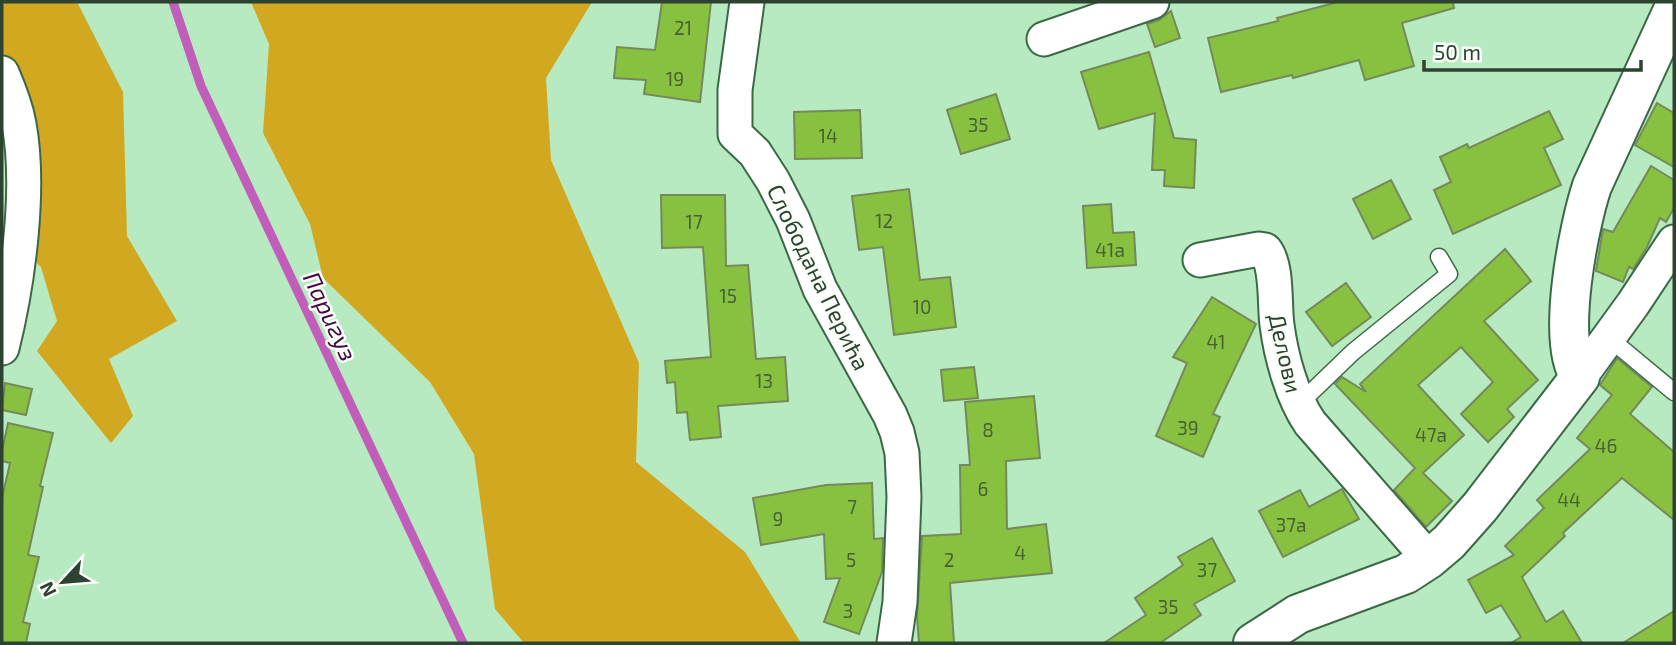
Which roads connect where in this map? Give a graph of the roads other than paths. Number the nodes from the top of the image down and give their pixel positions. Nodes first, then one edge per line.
1 (747, 2) edge
2 (1152, 2) edge
3 (1674, 8) edge
4 (1044, 38) dead end
5 (2, 73) edge
6 (1674, 242) edge
7 (1438, 257) dead end
8 (1200, 260) dead end
9 (1609, 338) junction
10 (2, 348) edge
11 (1580, 377) junction
12 (1674, 392) edge
13 (1298, 405) junction
14 (1429, 559) junction
15 (894, 643) edge
16 (1253, 643) edge

1 - 15 street, Слободана Перића
2 - 4 street
3 - 11 street
5 - 10 street
6 - 9 street
7 - 13 lane
8 - 13 street, Делови
9 - 11 street
9 - 12 lane
11 - 14 street
13 - 14 street, Делови
14 - 16 street

